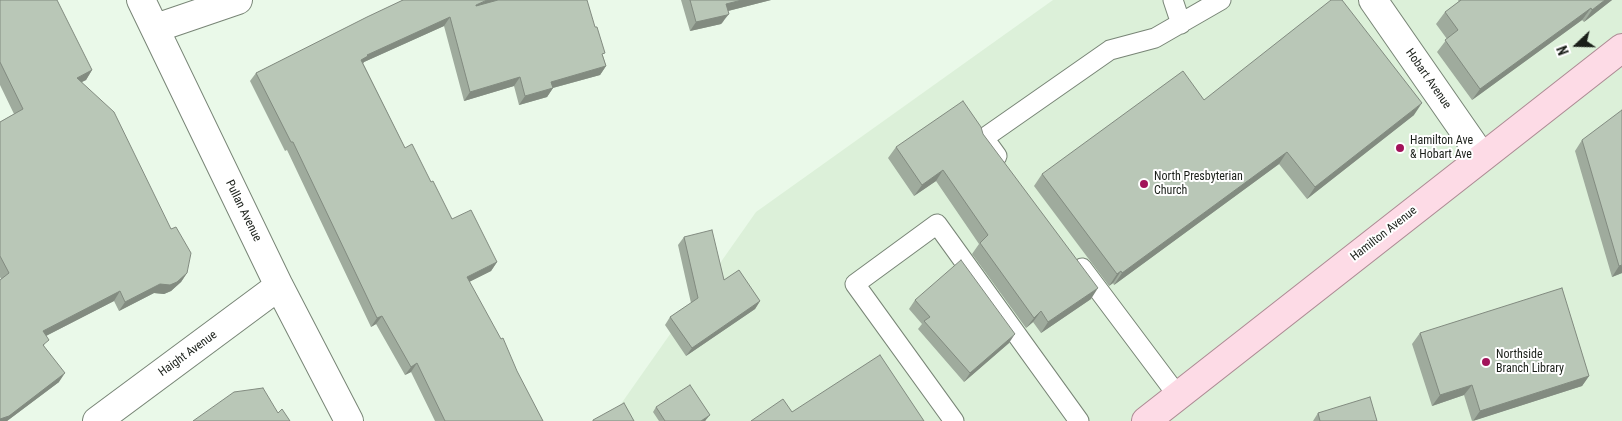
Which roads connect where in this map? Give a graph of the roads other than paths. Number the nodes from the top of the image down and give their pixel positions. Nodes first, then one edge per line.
1 (141, 0) edge
2 (238, 0) edge
3 (1173, 0) edge
4 (1221, 0) edge
5 (1373, 0) edge
6 (1181, 24) junction
7 (156, 28) junction
8 (1622, 48) edge
9 (1482, 158) junction
10 (1008, 170) edge
11 (1073, 257) edge
12 (279, 286) junction
13 (1178, 396) junction
14 (97, 421) edge
15 (349, 421) edge
16 (954, 421) edge
17 (1079, 421) edge
18 (1146, 421) edge

1 - 7 street, Pullan Avenue
2 - 7 street
3 - 6 lane
4 - 6 lane
5 - 9 street, Hobart Avenue
6 - 10 lane
7 - 12 street, Pullan Avenue
8 - 9 main road, Hamilton Avenue
9 - 13 main road, Hamilton Avenue
11 - 13 lane
12 - 14 street, Haight Avenue
12 - 15 street, Pullan Avenue
13 - 18 main road, Hamilton Avenue
16 - 17 lane

